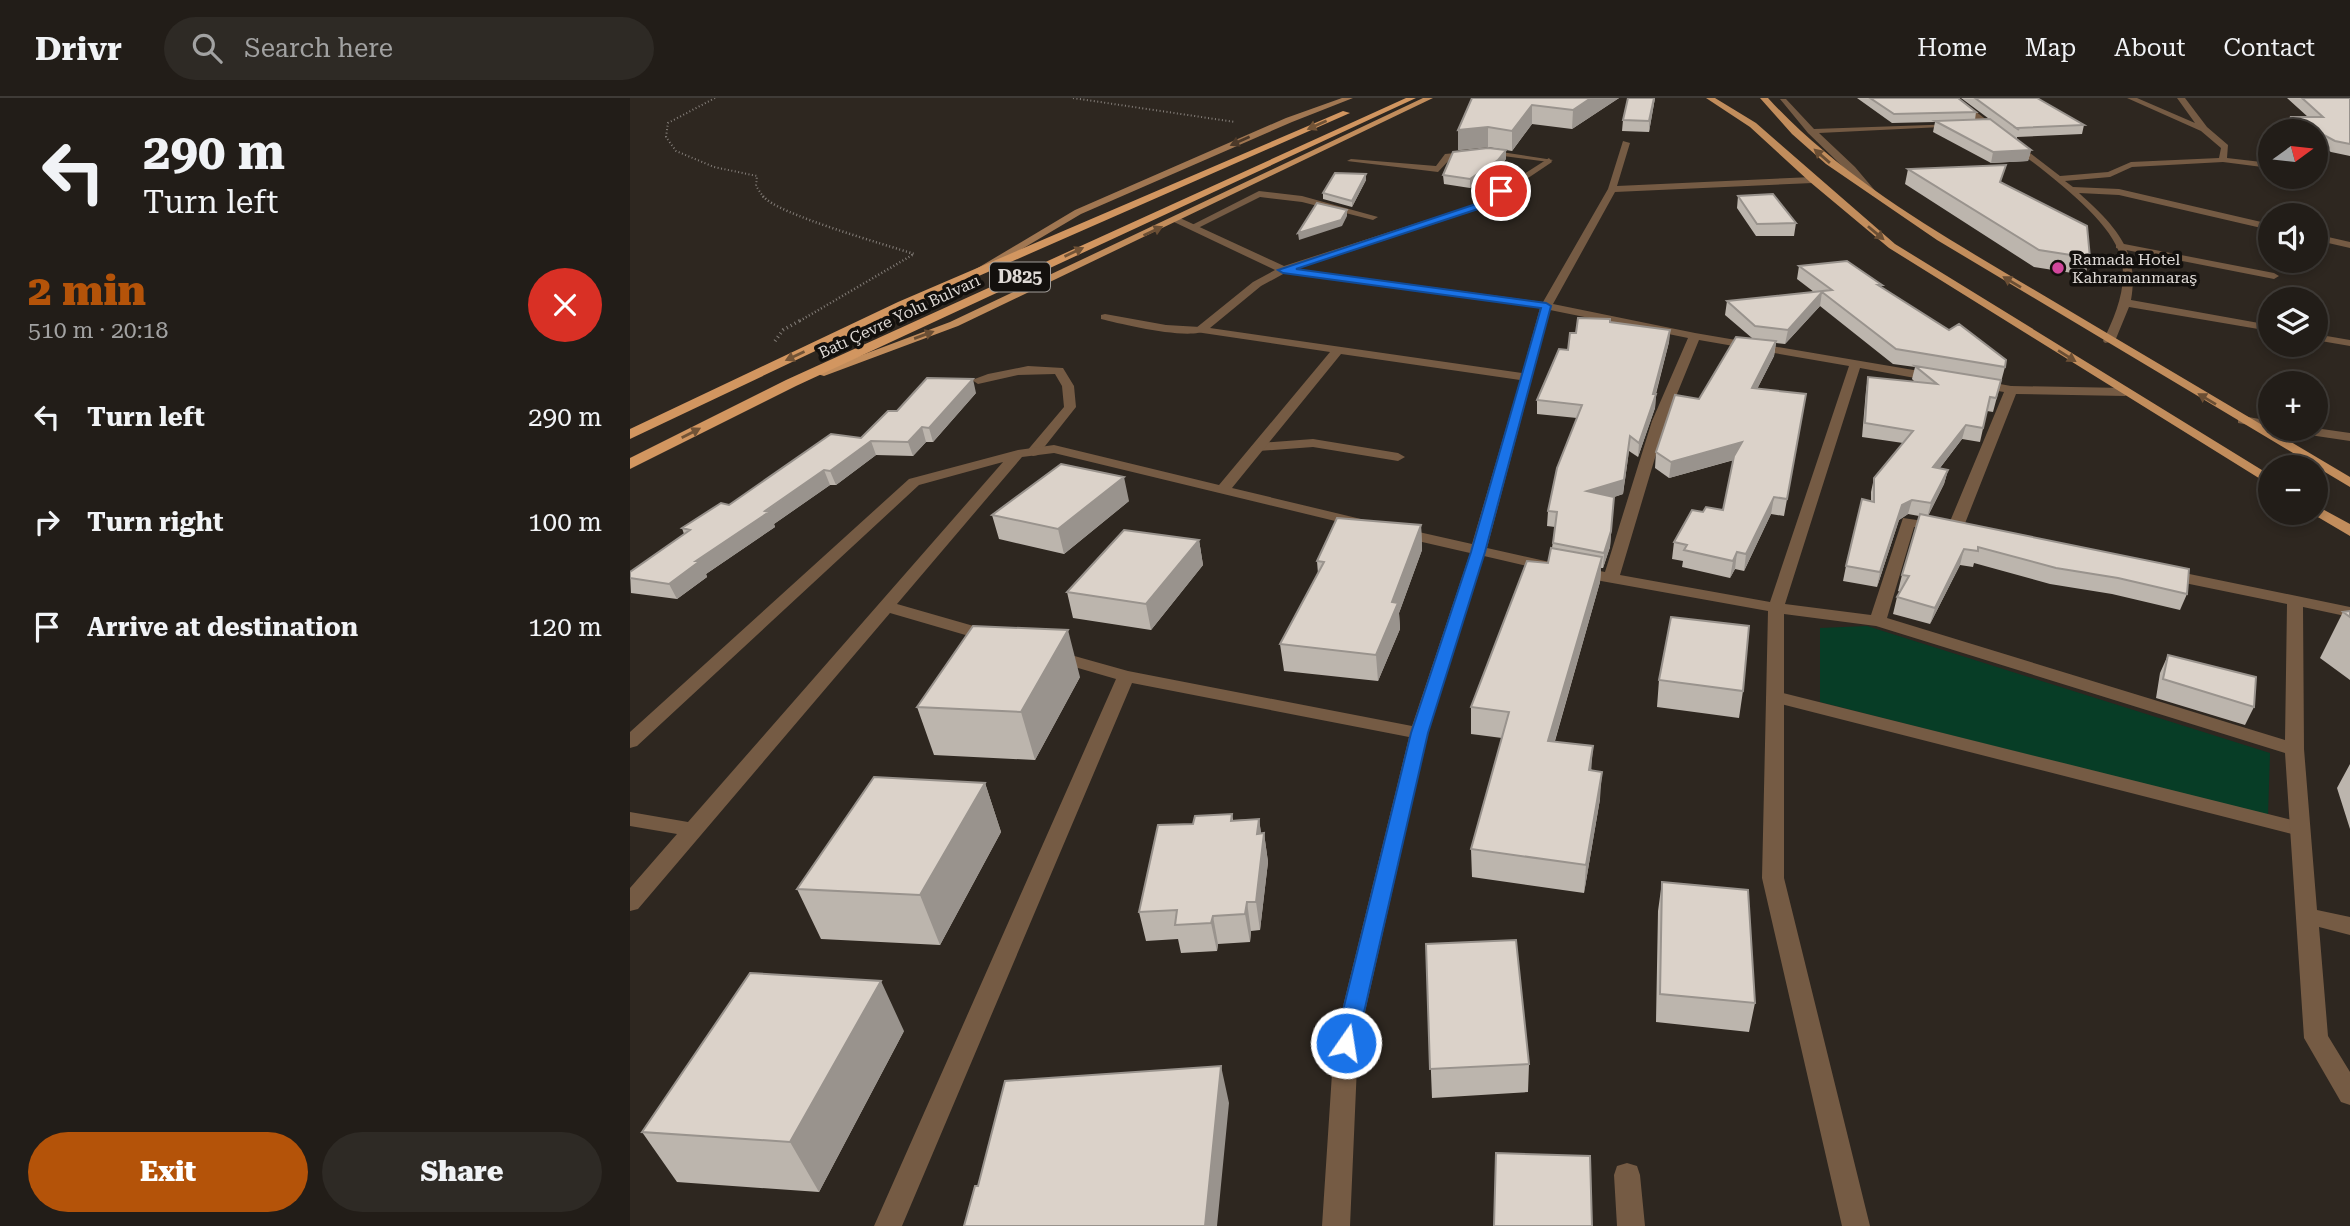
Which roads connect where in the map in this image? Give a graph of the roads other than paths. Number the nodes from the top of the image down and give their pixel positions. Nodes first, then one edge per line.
1 (1412, 98) edge
2 (1429, 98) edge
3 (1710, 98) edge
4 (1764, 98) edge
5 (1953, 98) edge
6 (2131, 98) edge
7 (2181, 98) edge
8 (1783, 101) dead end
9 (1351, 104) edge
10 (1976, 125) edge
11 (1989, 125) junction
12 (1962, 126) edge
13 (2204, 129) junction
14 (1811, 131) junction
15 (1626, 142) dead end
16 (2223, 160) junction
17 (1351, 161) dead end
18 (2258, 164) edge
19 (2057, 179) junction
20 (1813, 180) junction
21 (1612, 189) junction
22 (2070, 190) junction
23 (1873, 193) junction
24 (1373, 217) dead end
25 (1177, 220) junction
26 (2258, 224) edge
27 (1193, 228) junction
28 (2328, 240) edge
29 (2350, 245) edge
30 (2119, 246) junction
31 (1283, 270) junction
32 (2274, 276) dead end
33 (957, 284) junction
34 (2127, 303) junction
35 (1546, 306) junction
36 (1105, 317) dead end
37 (2258, 326) edge
38 (1199, 330) junction
39 (1695, 336) junction
40 (2328, 339) edge
41 (2109, 341) junction
42 (2350, 343) edge
43 (1338, 350) junction
44 (1854, 365) junction
45 (1527, 377) junction
46 (978, 380) dead end
47 (791, 383) junction
48 (2011, 390) junction
49 (2125, 392) junction
50 (2243, 420) junction
51 (2258, 423) edge
52 (2328, 434) edge
53 (630, 435) edge
54 (2350, 437) edge
55 (1258, 447) junction
56 (1025, 453) junction
57 (1398, 457) dead end
58 (630, 464) edge
59 (2258, 474) edge
60 (2350, 483) edge
61 (1222, 490) junction
62 (2328, 517) edge
63 (2350, 531) edge
64 (1478, 552) junction
65 (2145, 570) edge
66 (1611, 578) junction
67 (2295, 601) junction
68 (885, 606) junction
69 (1776, 608) junction
70 (2350, 612) edge
71 (1878, 621) junction
72 (1006, 641) edge
73 (1032, 649) edge
74 (1126, 676) junction
75 (1775, 697) junction
76 (1419, 733) junction
77 (630, 742) edge
78 (2294, 749) junction
79 (630, 819) edge
80 (694, 830) junction
81 (2300, 830) junction
82 (630, 904) edge
83 (2305, 915) junction
84 (2350, 926) edge
85 (2350, 1094) edge
86 (1627, 1175) dead end
87 (888, 1226) edge
88 (1336, 1226) edge
89 (1631, 1226) edge
90 (1856, 1226) edge

47 -> 1 highway, Batı Çevre Yolu Bulvarı / D825
2 - 25 main road
3 - 20 main road
23 -> 4 main road
5 - 11 street
6 - 13 street
7 - 13 street
8 - 14 street
9 -> 33 highway, Batı Çevre Yolu Bulvarı / D825
9 -> 33 main road
10 - 11 street
11 - 19 street
12 - 14 street
13 - 16 street
14 - 23 street
15 - 21 street
16 - 18 street
16 - 19 street
17 - 31 street
19 - 22 street
20 - 21 street
20 -> 49 main road
21 - 35 street
22 - 26 street
22 - 30 street
41 -> 23 main road
24 - 27 street
25 - 27 street
47 -> 25 main road
27 - 31 street
28 - 29 street
30 - 32 street
30 - 34 street
31 - 35 street
31 - 38 street
33 -> 53 highway, Batı Çevre Yolu Bulvarı / D825
34 - 37 street
34 - 41 street
35 - 39 street
35 - 45 street
36 - 38 street
38 - 43 street
39 - 44 street
39 - 66 street
40 - 42 street
50 -> 41 main road
43 - 45 street
43 - 55 street
44 - 48 street
44 - 69 street
45 - 64 street
46 - 56 street
58 -> 47 highway, Batı Çevre Yolu Bulvarı / D825
48 - 49 street
48 - 71 street
49 - 59 main road
50 - 51 street
50 - 60 main road
52 - 54 street
55 - 57 street
55 - 61 street
56 - 61 street
56 - 68 street
56 - 77 street
61 - 64 street
62 - 63 main road
64 - 66 street
64 - 76 street
65 - 67 street
66 - 69 street
67 - 70 street
67 - 78 street
68 - 72 street
68 - 80 street
69 - 71 street
69 - 75 street
71 - 78 street
73 - 74 street
74 - 76 street
74 - 87 street
75 - 81 street
75 - 90 street
76 - 88 street
78 - 81 street
79 - 80 street
80 - 82 street
81 - 83 street
83 - 84 street
83 - 85 street
86 - 89 street

